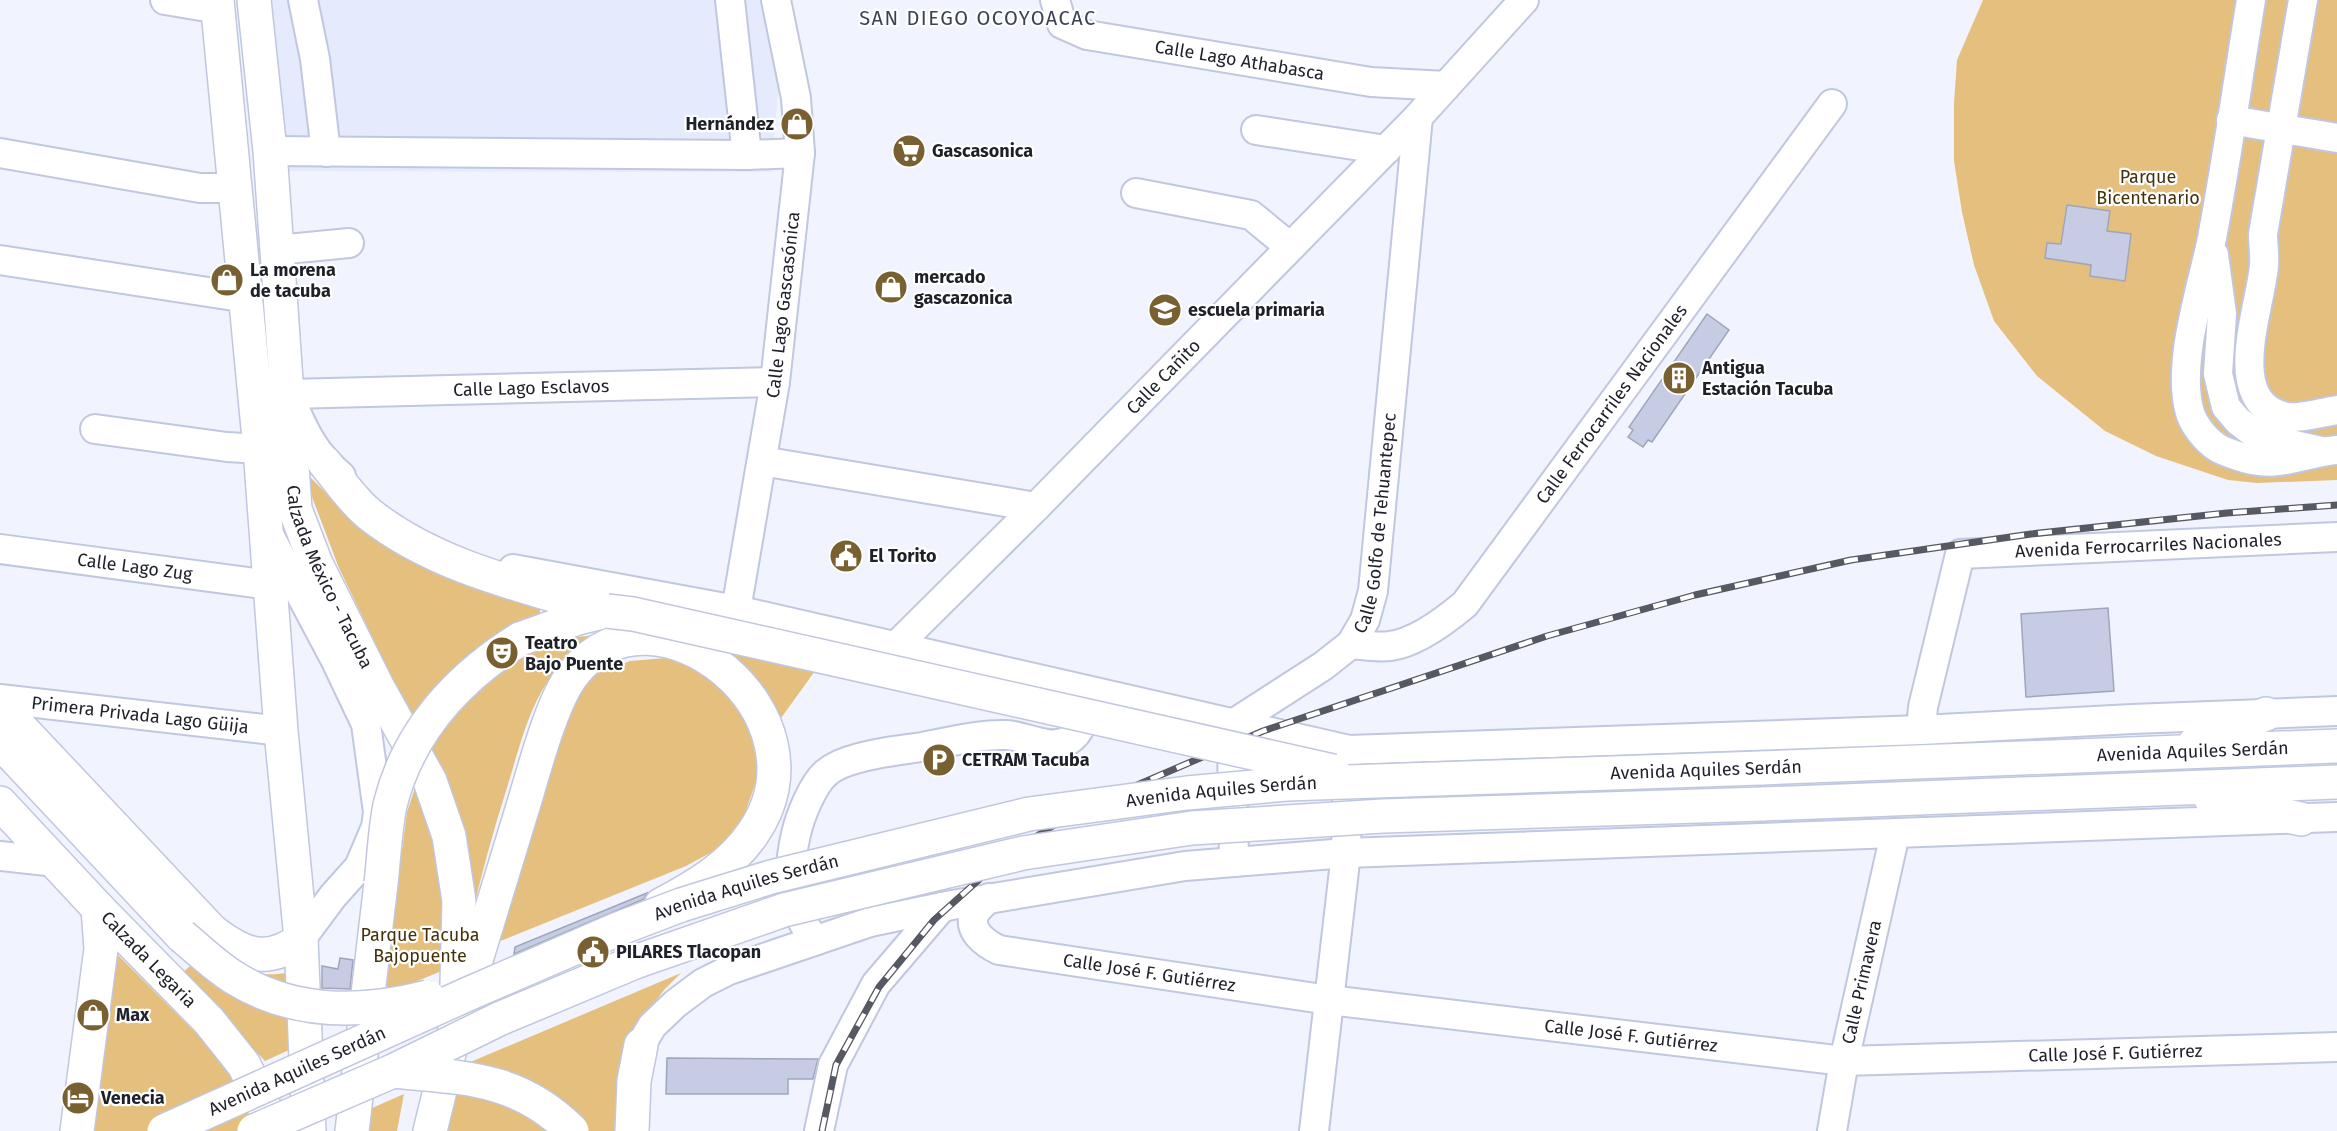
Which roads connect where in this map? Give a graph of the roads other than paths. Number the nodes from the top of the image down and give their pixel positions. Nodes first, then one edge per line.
1 (165, 0) edge
2 (254, 0) edge
3 (303, 0) edge
4 (730, 0) edge
5 (776, 0) edge
6 (1055, 0) edge
7 (1524, 0) edge
8 (2252, 0) edge
9 (2303, 0) edge
10 (218, 4) edge
11 (1446, 86) junction
12 (1832, 104) dead end
13 (1418, 117) junction
14 (2231, 120) junction
15 (2281, 129) junction
16 (1256, 130) dead end
17 (2336, 133) edge
18 (1386, 150) junction
19 (270, 151) junction
20 (327, 152) junction
21 (0, 153) edge
22 (800, 153) junction
23 (747, 154) junction
24 (235, 188) junction
25 (1136, 193) dead end
26 (2211, 240) junction
27 (349, 243) dead end
28 (1290, 247) junction
29 (277, 250) junction
30 (0, 260) edge
31 (247, 298) junction
32 (2186, 372) junction
33 (2218, 374) junction
34 (775, 382) junction
35 (288, 394) junction
36 (2337, 410) edge
37 (95, 429) dead end
38 (260, 449) junction
39 (2330, 451) edge
40 (762, 460) junction
41 (324, 462) junction
42 (1036, 507) junction
43 (267, 530) junction
44 (2337, 537) edge
45 (0, 549) edge
46 (270, 585) junction
47 (736, 610) junction
48 (607, 611) junction
49 (1351, 644) junction
50 (897, 645) junction
51 (1095, 692) junction
52 (0, 699) edge
53 (0, 706) edge
54 (2337, 711) edge
55 (2266, 714) junction
56 (1233, 724) junction
57 (1921, 730) junction
58 (281, 731) junction
59 (1, 743) edge
60 (2337, 746) edge
61 (1348, 750) junction
62 (2174, 752) junction
63 (1382, 782) junction
64 (2337, 783) edge
65 (2169, 789) junction
66 (0, 803) edge
67 (2337, 818) edge
68 (2301, 819) junction
69 (1895, 834) junction
70 (1346, 853) junction
71 (0, 856) edge
72 (56, 862) junction
73 (1234, 862) junction
74 (989, 898) junction
75 (98, 908) junction
76 (942, 908) junction
77 (618, 929) junction
78 (212, 931) junction
79 (301, 939) junction
80 (815, 941) junction
81 (165, 977) junction
82 (497, 981) junction
83 (1329, 1000) junction
84 (456, 1026) junction
85 (641, 1045) joint
86 (2337, 1047) edge
87 (1845, 1061) junction
88 (393, 1071) junction
89 (74, 1130) edge
90 (165, 1131) edge
91 (254, 1131) edge
92 (276, 1131) edge
93 (309, 1131) edge
94 (352, 1131) edge
95 (430, 1131) edge
96 (573, 1131) edge
97 (632, 1131) edge
98 (819, 1131) edge
99 (1314, 1131) edge
100 (1832, 1131) edge

1 - 10 street
2 - 19 main road, Calzada México - Tacuba
3 - 20 street
4 - 23 street
5 - 22 street, Calle Lago Gascasónica
6 - 11 street, Calle Lago Athabasca
7 - 11 street, Calle Cañito
8 - 14 street
9 - 15 street
10 - 24 main road, Calzada México - Tacuba
11 - 13 street, Calle Cañito
12 - 49 street, Calle Ferrocarriles Nacionales
13 - 18 street, Calle Cañito
13 - 49 street, Calle Golfo de Tehuantepec
14 - 15 street
14 - 26 street
15 - 17 street
15 - 36 street
16 - 18 street
18 - 28 street, Calle Cañito
19 - 20 street
19 - 29 main road, Calzada México - Tacuba
20 - 23 street
21 - 24 street
22 - 23 street
22 - 34 street, Calle Lago Gascasónica
24 - 31 main road, Calzada México - Tacuba
25 - 28 street
26 - 32 street
26 - 33 street
27 - 29 street
28 - 42 street, Calle Cañito
29 - 35 main road, Calzada México - Tacuba
30 - 31 street
31 - 38 main road, Calzada México - Tacuba
32 - 33 street
32 - 39 street
33 - 39 street
34 - 35 street, Calle Lago Esclavos
34 - 40 street, Calle Lago Gascasónica
35 - 41 street, Avenida Aquiles Serdán
35 - 84 main road, Calzada México - Tacuba
37 - 38 street
38 - 43 main road, Calzada México - Tacuba
40 - 42 street
40 - 47 street, Calle Lago Gascasónica
41 - 47 street, Avenida Aquiles Serdán
41 - 48 main road
42 - 50 street, Calle Cañito
43 - 46 main road, Calzada México - Tacuba
43 - 79 street
44 - 57 street, Avenida Ferrocarriles Nacionales
45 - 46 street, Calle Lago Zug
46 - 58 main road, Calzada México - Tacuba
47 - 50 street, Avenida Aquiles Serdán
48 - 63 main road, bridge
48 - 94 main road, bridge
49 - 56 street, Calle Golfo de Tehuantepec
50 - 51 street, Avenida Aquiles Serdán
51 - 56 street, Avenida Aquiles Serdán
51 - 80 street
52 - 58 street, Primera Privada Lago Güija
53 - 78 main road
54 - 55 street, Avenida Aquiles Serdán
55 - 57 street, Avenida Aquiles Serdán
55 - 62 main road
56 - 61 street, Avenida Aquiles Serdán
56 - 73 street
57 - 61 street, Avenida Aquiles Serdán
58 - 79 main road, Calzada México - Tacuba
59 - 82 main road, bridge
60 - 62 main road, Avenida Aquiles Serdán
61 - 70 street
62 - 63 main road, Avenida Aquiles Serdán, bridge
63 - 77 main road, Avenida Aquiles Serdán, bridge
64 - 65 main road, Avenida Aquiles Serdán
65 - 68 main road
65 - 88 main road, Avenida Aquiles Serdán, bridge
66 - 72 main road, Calzada Legaria
67 - 68 street
68 - 69 street
69 - 70 street
69 - 87 street, Calle Primavera
70 - 73 street
70 - 83 street
71 - 72 street
72 - 75 main road, Calzada Legaria
73 - 74 street
74 - 76 street
74 - 83 street, Calle José F. Gutiérrez
75 - 81 main road, Calzada Legaria
75 - 89 main road
76 - 80 street
76 - 98 street
77 - 82 main road, Avenida Aquiles Serdán, bridge
77 - 84 main road, bridge
78 - 79 main road
78 - 81 main road
79 - 93 main road, Calzada México - Tacuba
80 - 85 street
81 - 92 main road, Calzada Legaria
82 - 90 main road, Avenida Aquiles Serdán, bridge
83 - 87 street, Calle José F. Gutiérrez
83 - 99 street
84 - 95 main road, Calzada México - Tacuba
85 - 97 main road
86 - 87 street, Calle José F. Gutiérrez
87 - 100 street, Calle Primavera
88 - 91 main road, Avenida Aquiles Serdán, bridge
88 - 96 main road, bridge

